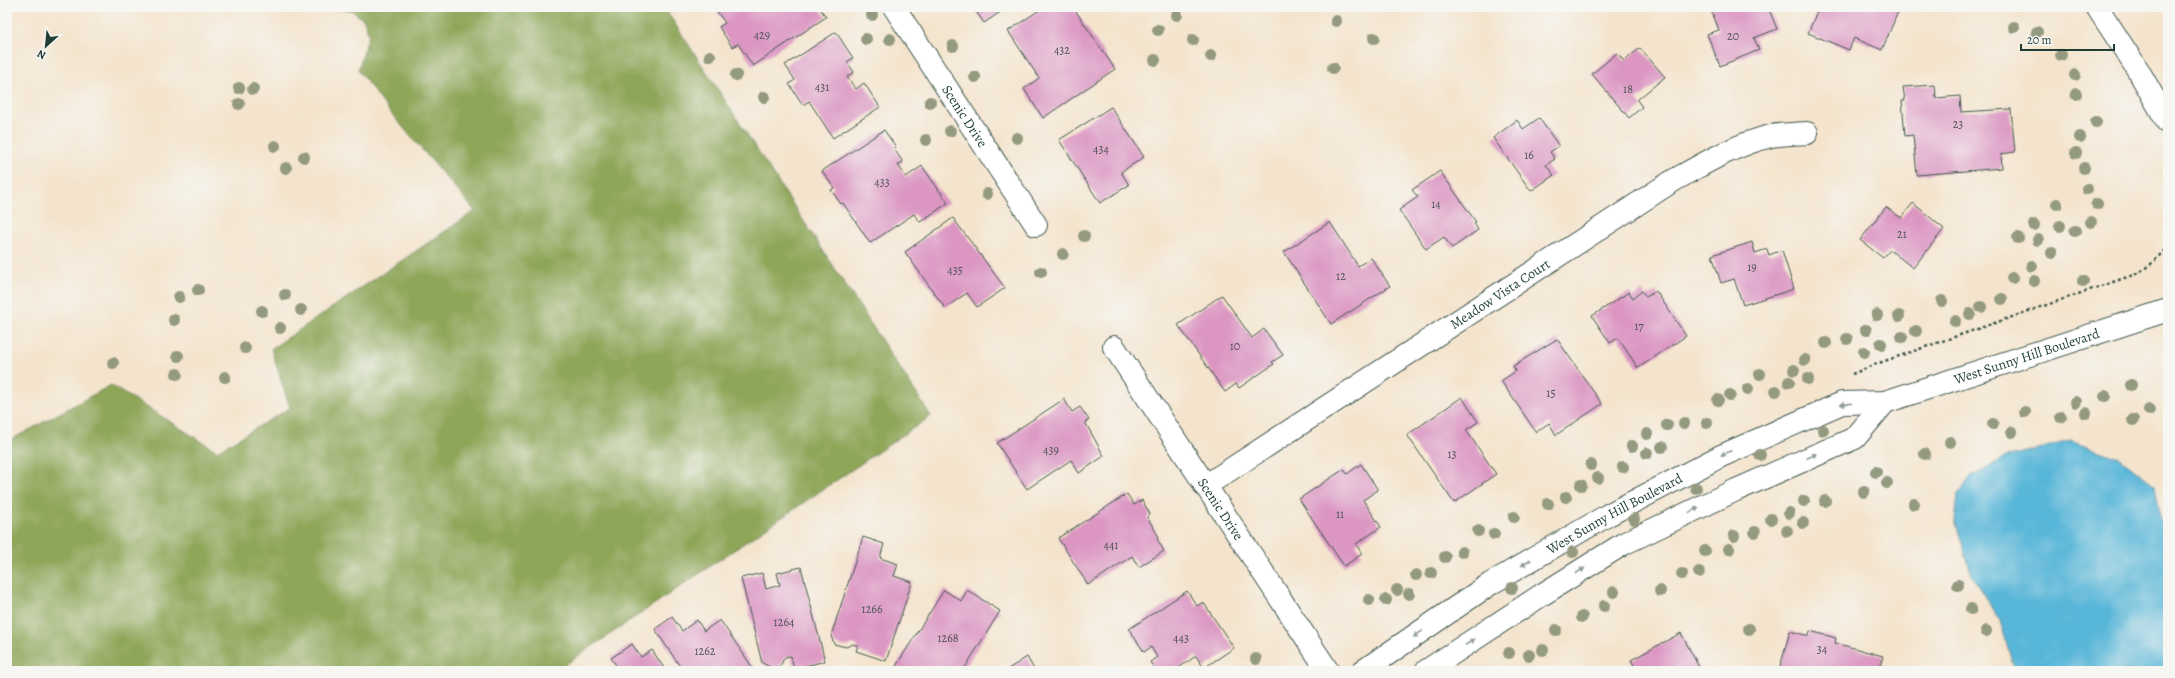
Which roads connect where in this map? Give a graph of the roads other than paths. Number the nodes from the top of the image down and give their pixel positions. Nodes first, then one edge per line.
1 (894, 7) edge
2 (2097, 7) edge
3 (2168, 123) edge
4 (1807, 133) dead end
5 (1036, 225) dead end
6 (2168, 310) edge
7 (1114, 347) dead end
8 (1885, 402) junction
9 (1205, 486) junction
10 (1328, 671) edge
11 (1363, 671) edge
12 (1426, 671) edge

1 - 5 street, Scenic Drive
2 - 3 street
4 - 9 street, Meadow Vista Court
6 - 8 street, West Sunny Hill Boulevard
7 - 9 street, Scenic Drive
8 -> 11 street, West Sunny Hill Boulevard
12 -> 8 street
9 - 10 street, Scenic Drive

